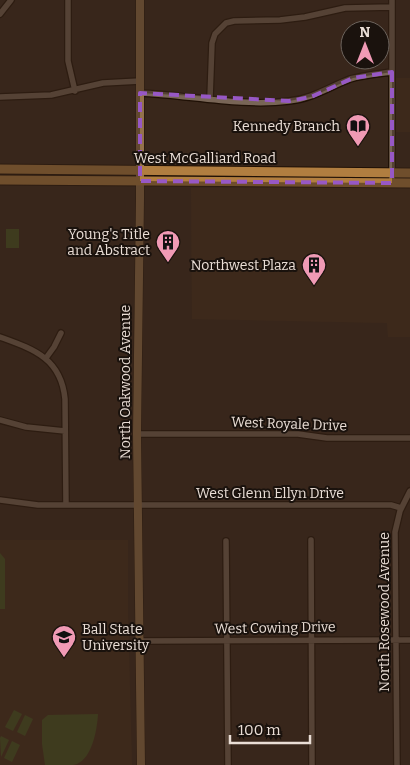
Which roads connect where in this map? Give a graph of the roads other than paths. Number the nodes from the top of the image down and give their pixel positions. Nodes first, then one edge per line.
1 (11, 0) edge
2 (68, 0) edge
3 (140, 0) edge
4 (392, 0) edge
5 (392, 7) junction
6 (0, 14) edge
7 (392, 72) junction
8 (140, 81) junction
9 (75, 90) junction
10 (140, 93) junction
11 (0, 97) edge
12 (210, 98) junction
13 (0, 169) edge
14 (140, 171) junction
15 (391, 173) junction
16 (410, 173) edge
17 (0, 180) edge
18 (140, 182) junction
19 (392, 183) junction
20 (410, 183) edge
21 (61, 333) dead end
22 (0, 336) edge
23 (46, 358) junction
24 (0, 420) edge
25 (65, 431) junction
26 (137, 434) junction
27 (410, 438) edge
28 (409, 494) edge
29 (0, 500) edge
30 (138, 504) junction
31 (66, 505) junction
32 (401, 508) junction
33 (311, 540) dead end
34 (226, 541) dead end
35 (311, 640) junction
36 (396, 640) junction
37 (410, 640) edge
38 (140, 641) junction
39 (226, 641) junction
40 (141, 765) edge
41 (228, 765) edge
42 (312, 765) edge
43 (397, 765) edge

1 - 6 street
2 - 9 street
3 - 8 street, North Oakwood Avenue
4 - 5 street
5 - 7 street
5 - 12 street
7 - 12 street
7 - 15 street
8 - 9 street
8 - 10 street, North Oakwood Avenue
9 - 11 street
10 - 12 street
10 - 14 street, North Oakwood Avenue
13 - 14 main road, West McGalliard Road
14 - 15 main road, West McGalliard Road
14 - 18 street, North Oakwood Avenue
15 - 16 main road, West McGalliard Road
15 - 19 street
17 - 18 main road, West McGalliard Road
18 - 19 main road, West McGalliard Road
18 - 26 street, North Oakwood Avenue
19 - 20 main road, West McGalliard Road
21 - 23 street
22 - 23 street
23 - 25 street
24 - 25 street
25 - 31 street
26 - 27 street, West Royale Drive
26 - 30 street, North Oakwood Avenue
28 - 32 street, North Rosewood Avenue
29 - 31 street, West Glenn Ellyn Drive
30 - 31 street, West Glenn Ellyn Drive
30 - 32 street, West Glenn Ellyn Drive
30 - 38 street, North Oakwood Avenue
32 - 36 street, North Rosewood Avenue
33 - 35 street
34 - 39 street
35 - 36 street, West Cowing Drive
35 - 39 street, West Cowing Drive
35 - 42 street
36 - 37 street, West Cowing Drive
36 - 43 street, North Rosewood Avenue
38 - 39 street, West Cowing Drive
38 - 40 street, North Oakwood Avenue
39 - 41 street

